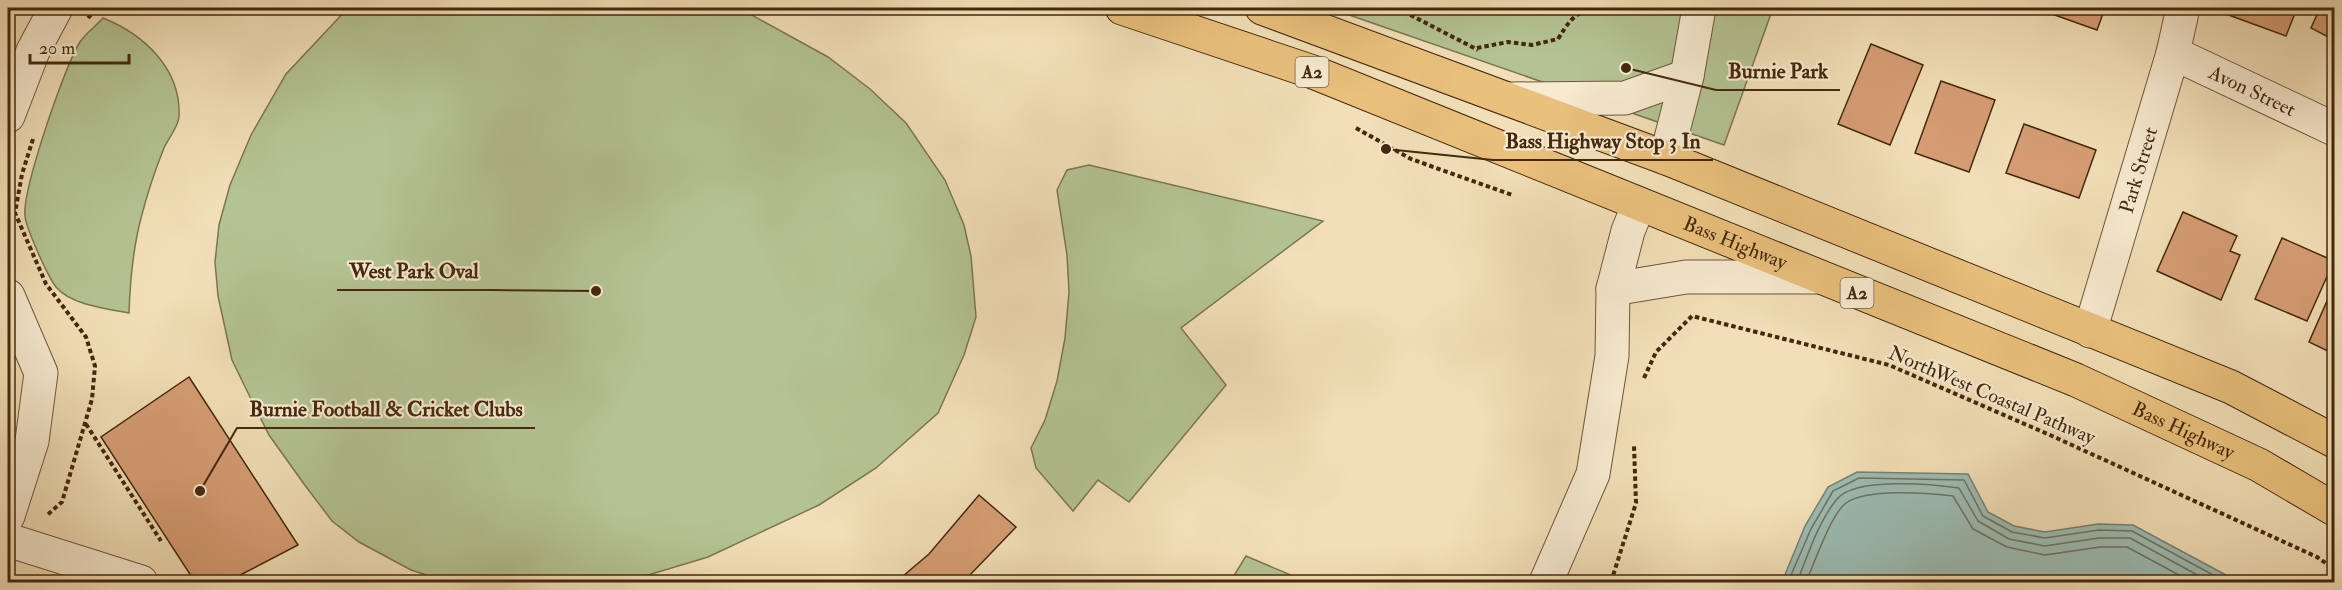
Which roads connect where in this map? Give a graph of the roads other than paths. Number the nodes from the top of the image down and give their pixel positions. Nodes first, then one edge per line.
1 (56, 8) edge
2 (1122, 8) edge
3 (1262, 8) edge
4 (1700, 8) edge
5 (2183, 8) edge
6 (2173, 53) junction
7 (1687, 76) junction
8 (1507, 99) junction
9 (8, 111) edge
10 (2334, 129) edge
11 (1666, 158) junction
12 (1640, 204) junction
13 (1816, 277) junction
14 (1613, 289) junction
15 (8, 296) edge
16 (2090, 331) junction
17 (2076, 380) junction
18 (2334, 441) edge
19 (2334, 508) edge
20 (8, 516) edge
21 (18, 543) edge
22 (141, 582) edge
23 (1546, 582) edge

1 - 9 street
2 - 12 highway, Bass Highway / A2
3 - 8 highway, A2
4 - 7 street
5 - 6 street, Park Street
6 - 10 street, Avon Street
6 - 16 street, Park Street
7 - 8 street
7 - 11 street
8 - 11 highway, A2
11 - 12 highway
11 - 16 highway, A2
12 - 13 highway, Bass Highway / A2
12 - 14 street
13 - 14 street
13 - 17 highway, Bass Highway / A2
14 - 23 street
15 - 20 street
16 - 17 highway
16 - 18 highway, A2
17 - 19 highway, Bass Highway / A2
21 - 22 street

